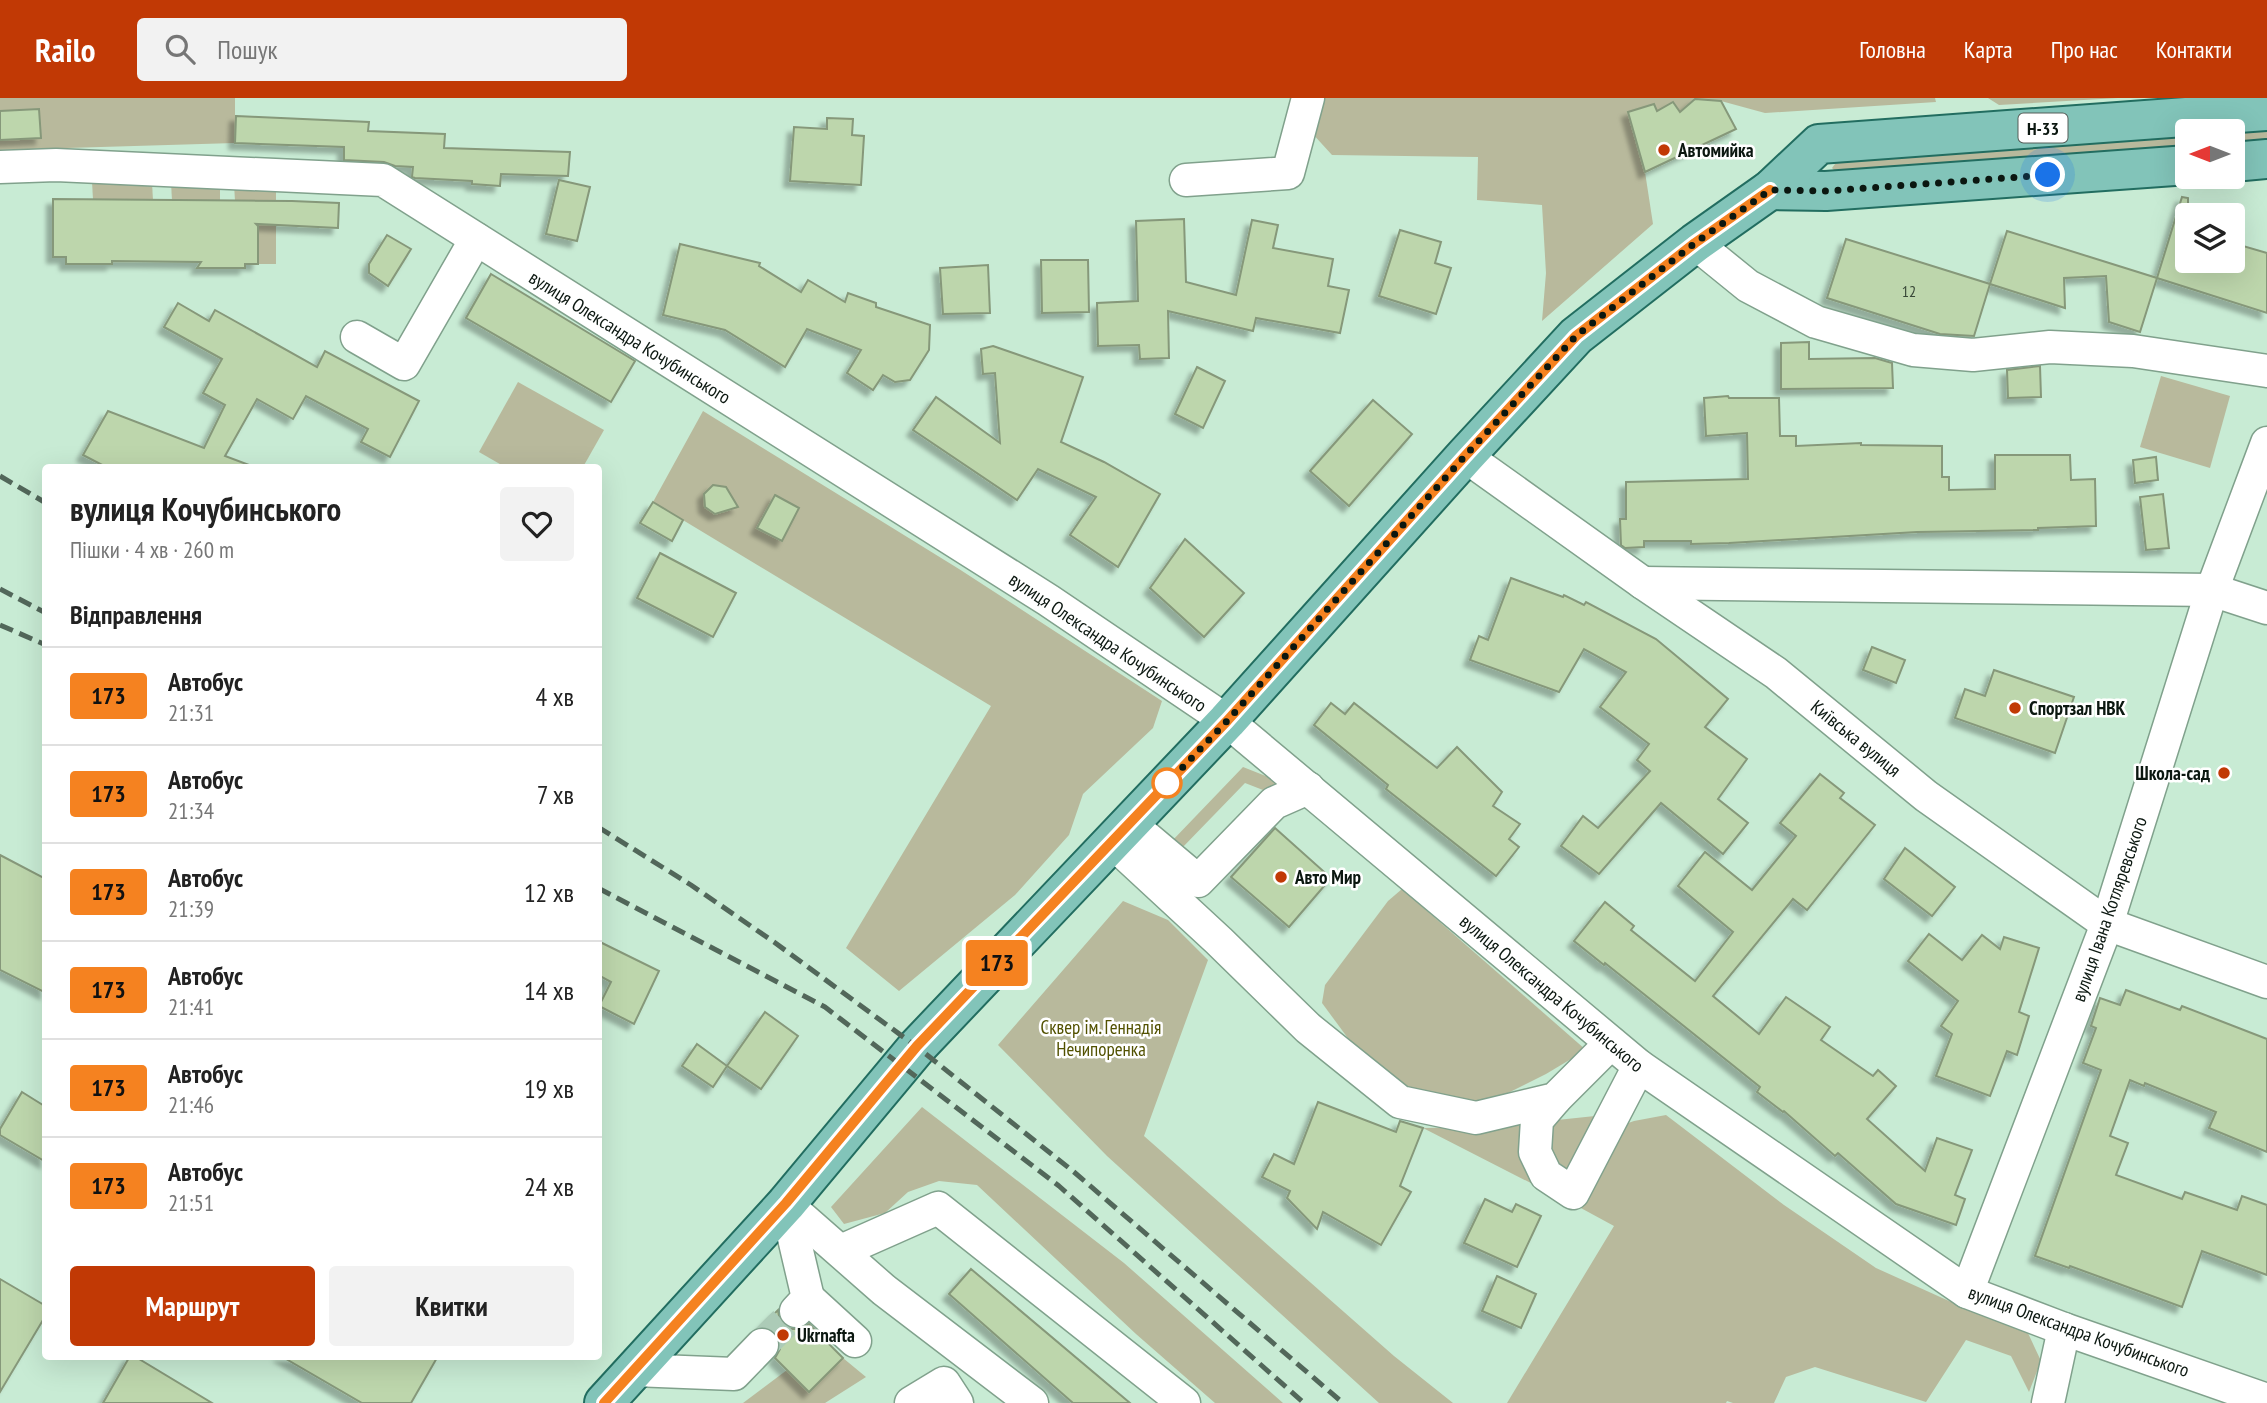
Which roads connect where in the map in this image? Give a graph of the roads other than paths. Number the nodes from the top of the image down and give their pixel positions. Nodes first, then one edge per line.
1 (1308, 98) edge
2 (2267, 111) edge
3 (1819, 145) junction
4 (2267, 159) edge
5 (2245, 161) edge
6 (2175, 166) edge
7 (0, 167) edge
8 (1186, 180) dead end
9 (1770, 190) junction
10 (1826, 191) junction
11 (476, 239) junction
12 (1695, 243) junction
13 (357, 337) dead end
14 (2267, 371) edge
15 (2267, 443) edge
16 (1465, 456) junction
17 (1643, 583) junction
18 (2213, 590) junction
19 (2267, 608) edge
20 (1227, 721) junction
21 (1308, 789) junction
22 (1121, 832) junction
23 (2107, 923) junction
24 (2267, 982) edge
25 (1611, 1043) junction
26 (1639, 1066) junction
27 (1555, 1099) junction
28 (786, 1203) junction
29 (841, 1251) junction
30 (1967, 1292) junction
31 (2064, 1329) junction
32 (855, 1341) dead end
33 (762, 1345) tunnel mouth
34 (634, 1370) junction
35 (2267, 1400) edge
36 (604, 1403) edge
37 (911, 1403) edge
38 (957, 1403) edge
39 (1032, 1403) edge
40 (1184, 1403) edge
41 (2048, 1403) edge

1 - 8 street
2 - 3 main road, Н-33
3 - 9 main road
3 - 10 street
4 - 5 main road
6 - 10 main road
7 - 11 street, вулиця Олександра Кочубинського
9 - 10 main road
9 - 12 main road
11 - 13 street
11 - 20 street, вулиця Олександра Кочубинського
12 - 14 street
12 - 16 main road
15 - 18 street, вулиця Івана Котляревського
16 - 17 street, Київська вулиця
16 - 20 main road
17 - 18 street
17 - 23 street, Київська вулиця
18 - 19 street
18 - 23 street, вулиця Івана Котляревського
20 - 21 street, вулиця Олександра Кочубинського
20 - 22 main road
21 - 22 street
21 - 25 street, вулиця Олександра Кочубинського
22 - 27 street
22 - 28 main road
23 - 24 street, Київська вулиця
23 - 30 street, вулиця Івана Котляревського
25 - 26 street, вулиця Олександра Кочубинського
25 - 27 street
26 - 27 street
26 - 30 street, вулиця Олександра Кочубинського
28 - 29 street
28 - 32 street
28 - 34 main road
29 - 39 street
29 - 40 street
30 - 31 street, вулиця Олександра Кочубинського
31 - 35 street, вулиця Олександра Кочубинського
31 - 41 street
33 - 34 street
34 - 36 main road
37 - 38 street

